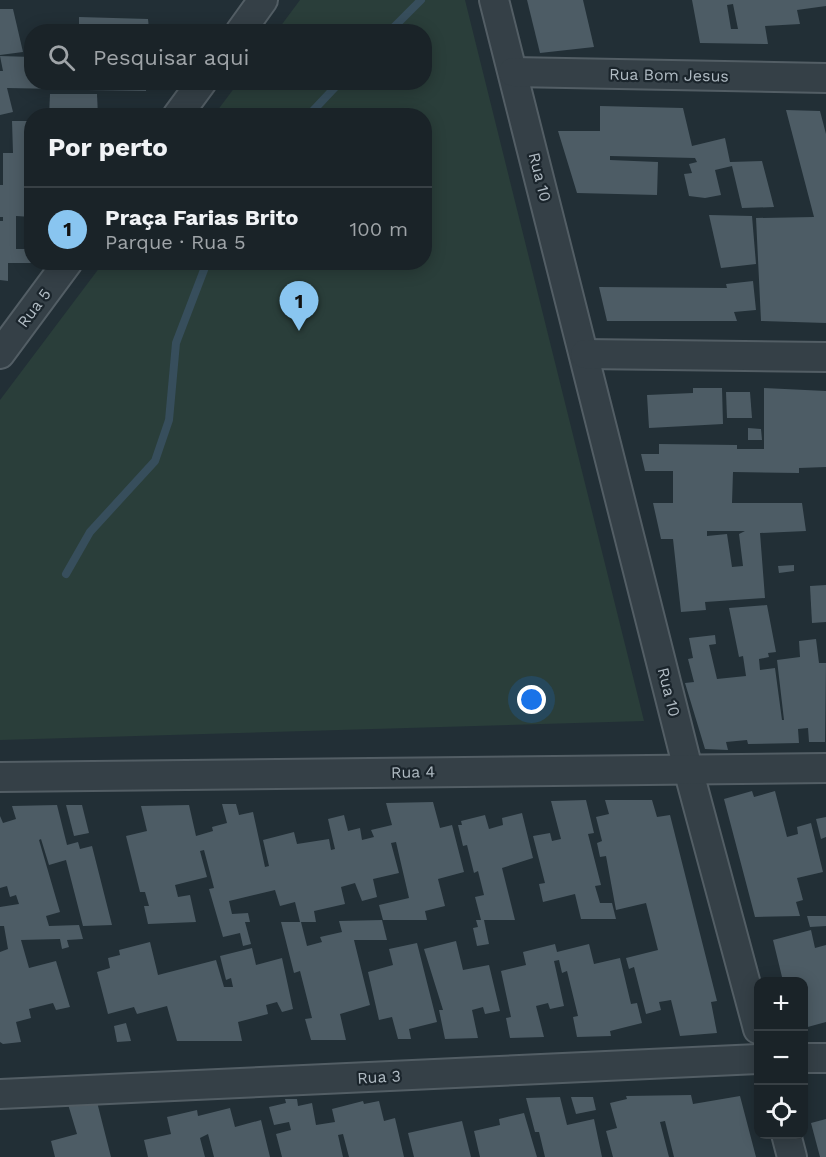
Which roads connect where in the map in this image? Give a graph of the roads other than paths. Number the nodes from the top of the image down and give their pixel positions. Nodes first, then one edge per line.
1 (263, 0) edge
2 (494, 0) edge
3 (246, 24) edge
4 (513, 72) junction
5 (826, 78) edge
6 (196, 90) edge
7 (183, 108) edge
8 (62, 270) edge
9 (0, 354) edge
10 (585, 354) junction
11 (826, 357) edge
12 (826, 768) edge
13 (688, 769) junction
14 (0, 777) edge
15 (754, 1011) edge
16 (808, 1058) edge
17 (826, 1058) edge
18 (754, 1059) edge
19 (0, 1094) edge
20 (787, 1139) edge
21 (792, 1157) edge

1 - 3 street
2 - 4 street, Rua 10
4 - 5 street, Rua Bom Jesus
4 - 10 street, Rua 10
6 - 7 street
8 - 9 street, Rua 5
10 - 11 street
10 - 13 street, Rua 10
12 - 13 street, Rua 4
13 - 14 street, Rua 4
13 - 15 street, Rua 10
16 - 17 street
18 - 19 street, Rua 3
20 - 21 street

